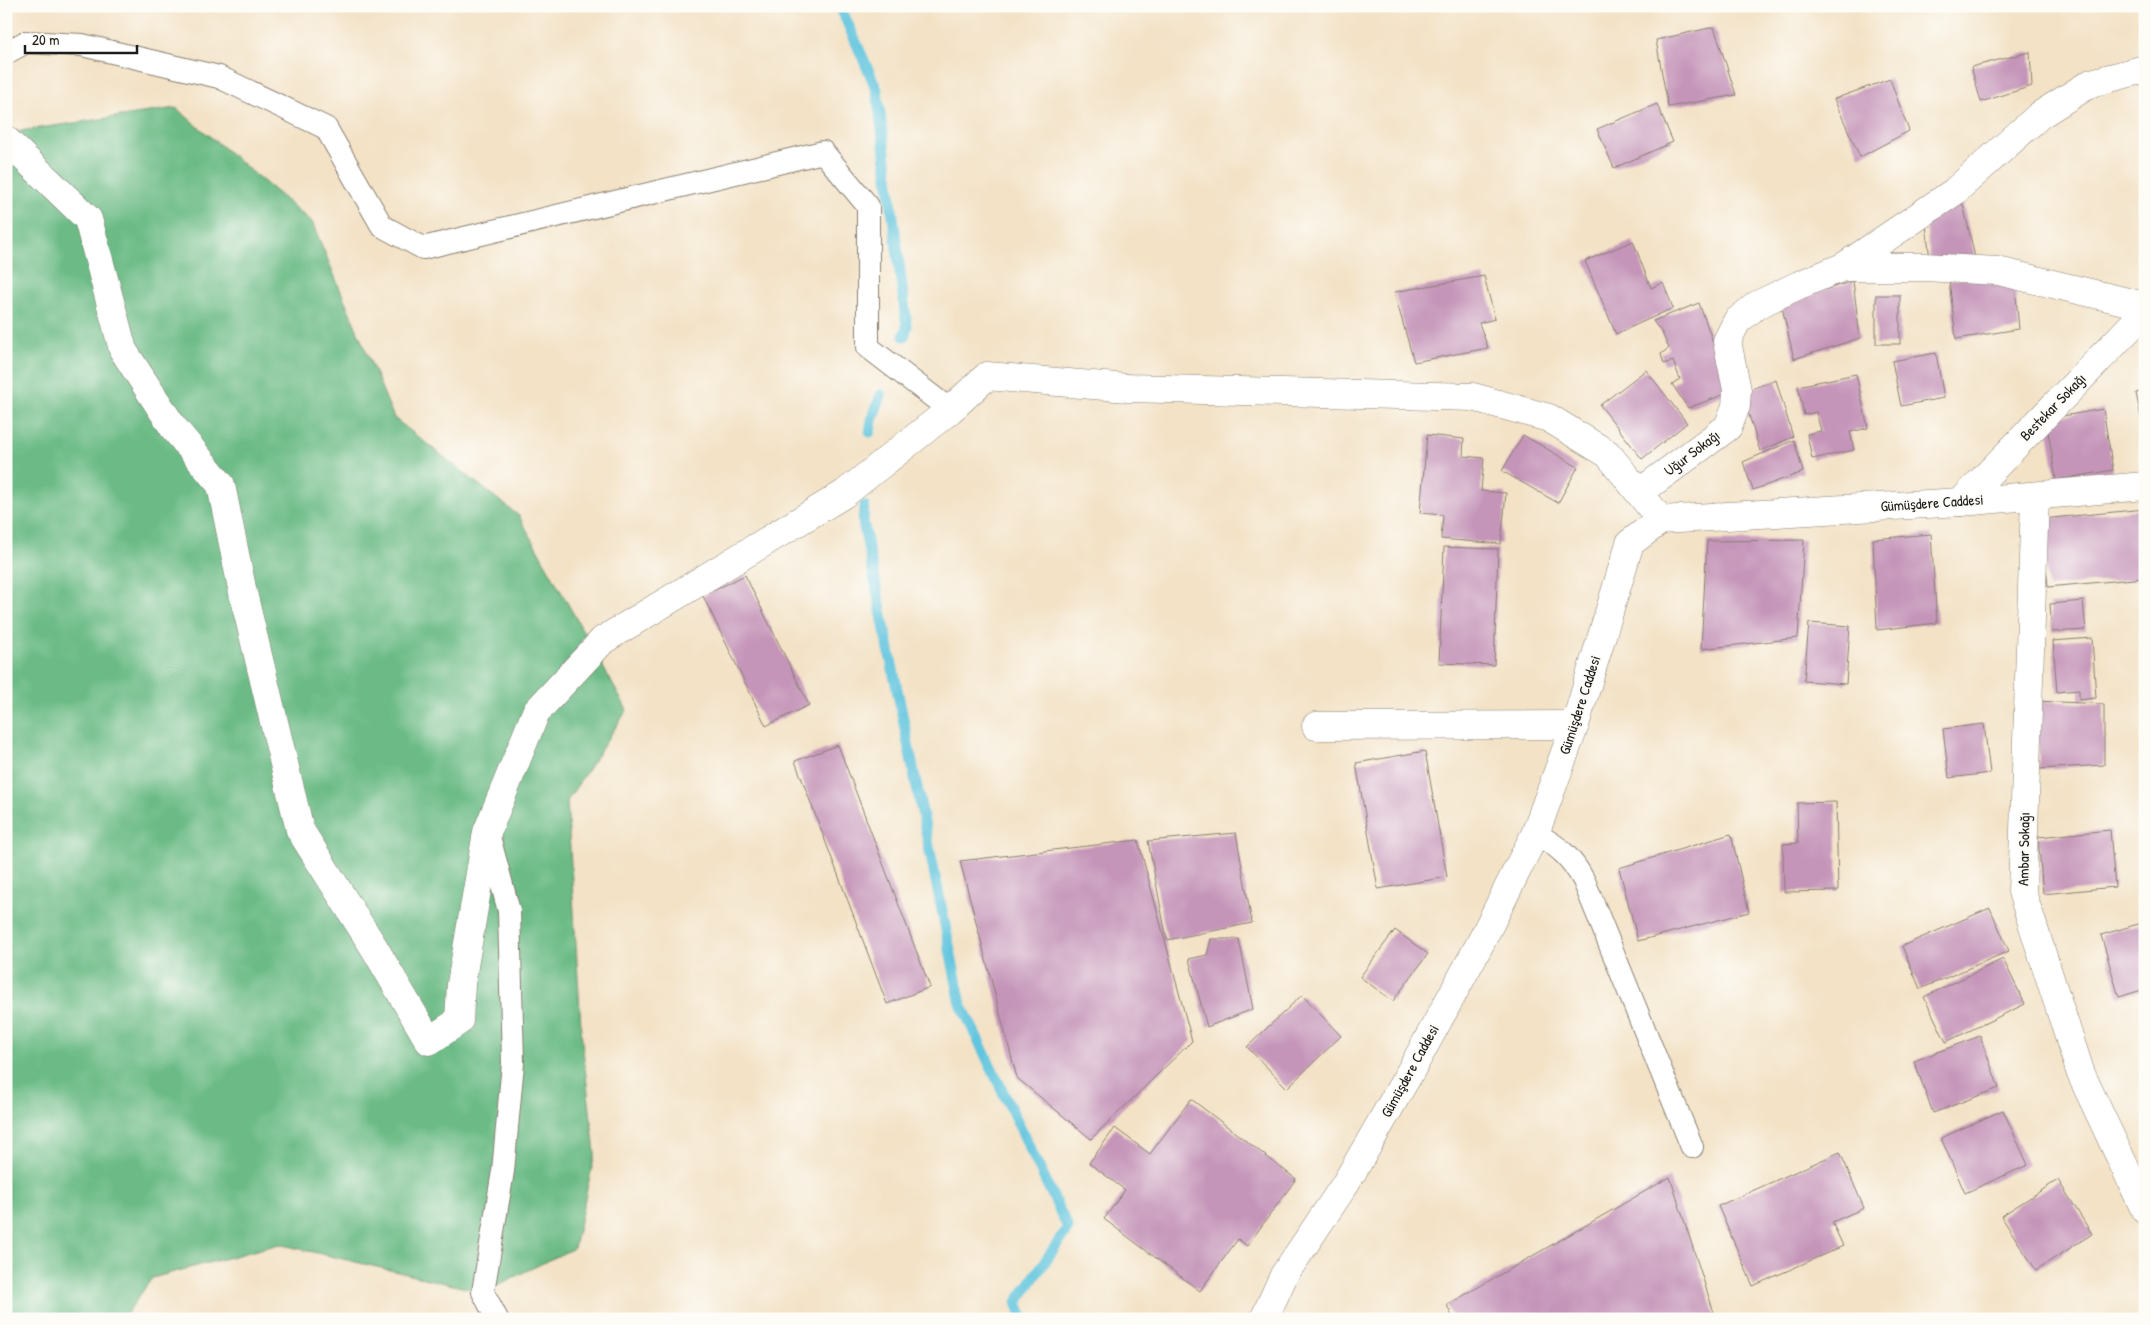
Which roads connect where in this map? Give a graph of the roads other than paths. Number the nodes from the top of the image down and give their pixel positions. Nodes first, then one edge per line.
1 (6, 53) edge
2 (2145, 69) edge
3 (6, 139) edge
4 (1843, 267) junction
5 (2145, 306) edge
6 (2145, 312) edge
7 (950, 410) junction
8 (2145, 486) edge
9 (1640, 492) junction
10 (2035, 496) junction
11 (1961, 502) junction
12 (1661, 520) junction
13 (1575, 725) junction
14 (1316, 726) dead end
15 (487, 832) junction
16 (1535, 834) junction
17 (1692, 1147) dead end
18 (2145, 1210) edge
19 (497, 1319) edge
20 (1264, 1319) edge

1 - 7 lane
2 - 4 street
3 - 15 street
4 - 5 street
4 - 9 street, Uğur Sokağı
6 - 11 street, Bestekar Sokağı
7 - 9 street
7 - 15 street
8 - 10 street, Gümüşdere Caddesi
9 - 12 street
10 - 11 street, Gümüşdere Caddesi
10 - 18 street, Ambar Sokağı
11 - 12 street, Gümüşdere Caddesi
12 - 13 street, Gümüşdere Caddesi
13 - 14 street
13 - 16 street, Gümüşdere Caddesi
15 - 19 lane
16 - 17 lane
16 - 20 street, Gümüşdere Caddesi

